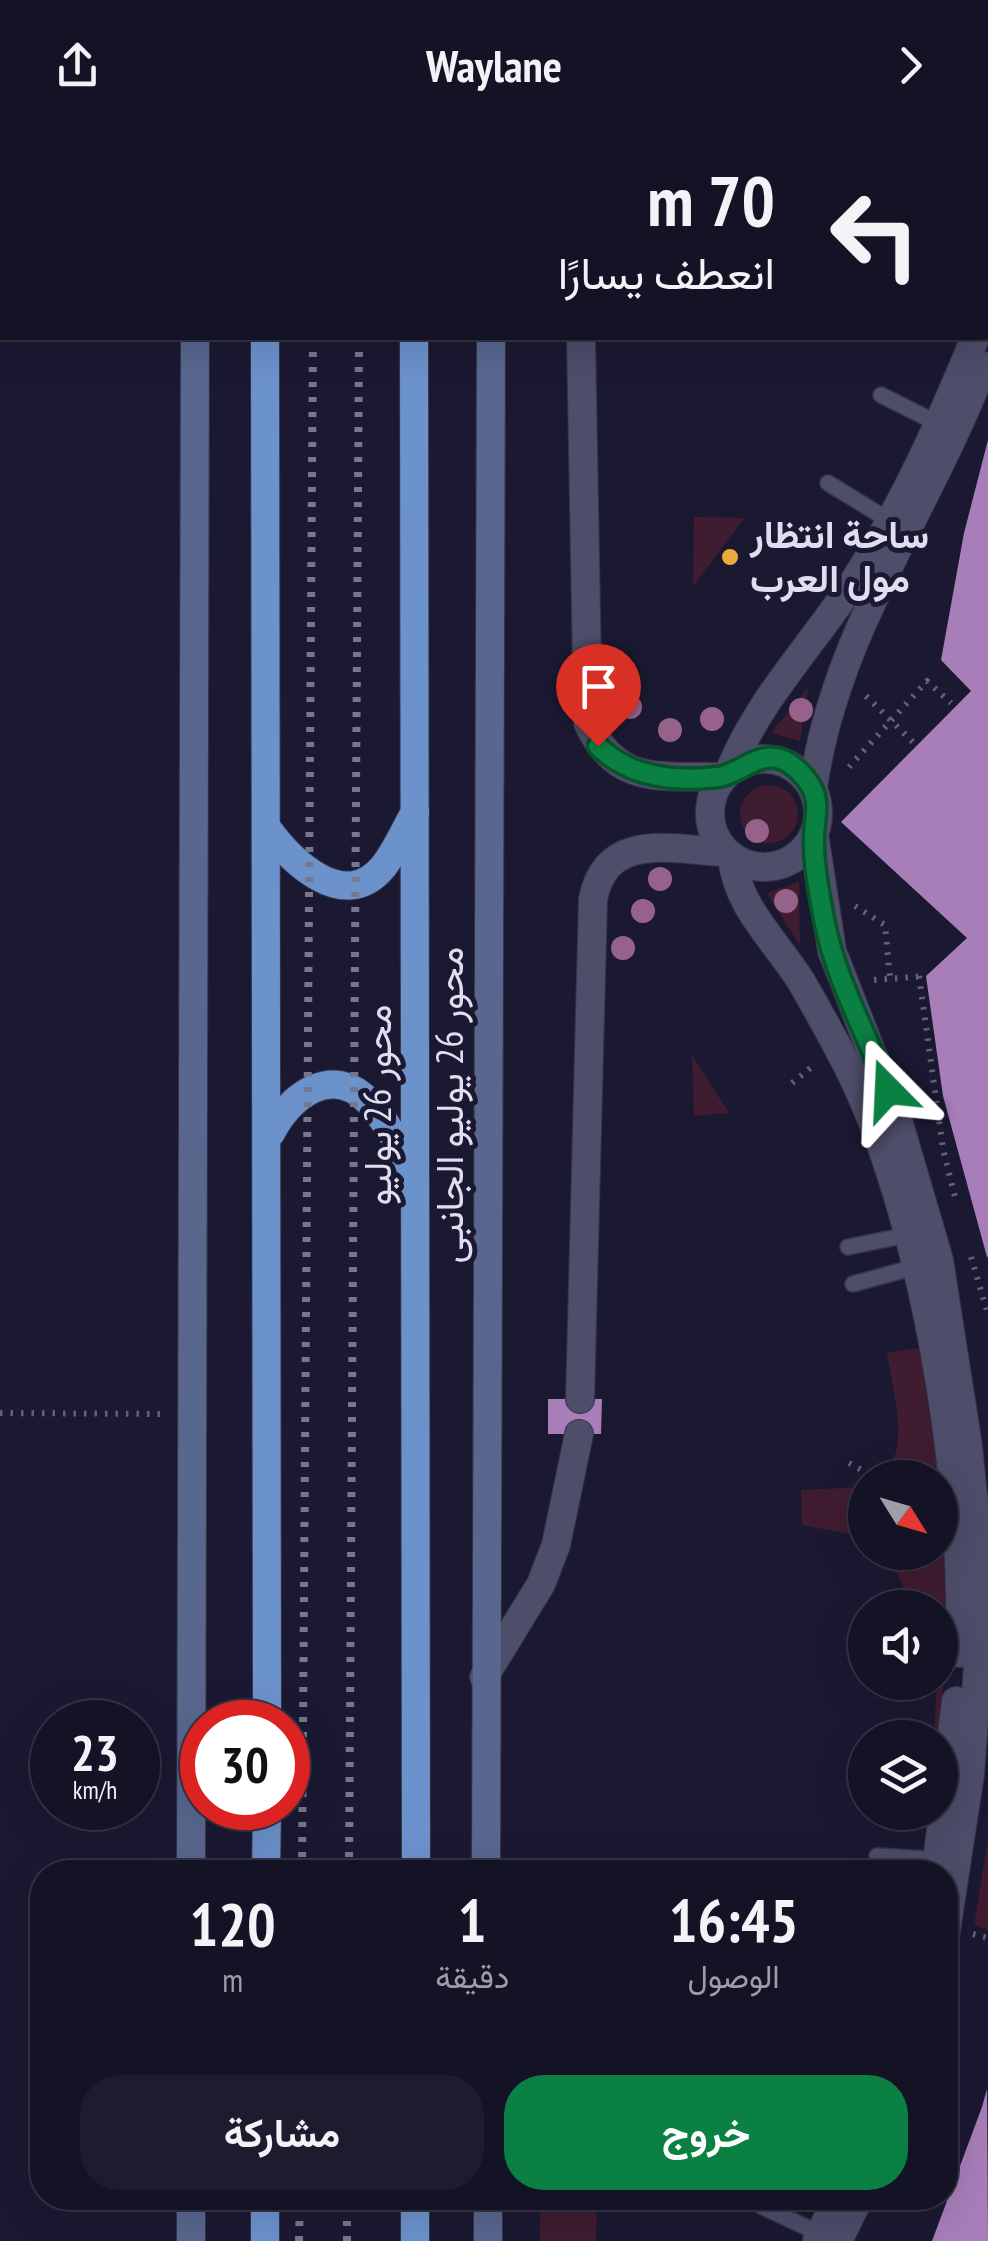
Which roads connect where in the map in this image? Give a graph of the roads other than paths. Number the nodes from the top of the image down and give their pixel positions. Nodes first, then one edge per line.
1 (194, 340) edge
2 (266, 340) edge
3 (414, 340) edge
4 (492, 340) edge
5 (581, 340) edge
6 (974, 340) edge
7 (988, 353) edge
8 (881, 395) dead end
9 (939, 424) junction
10 (828, 482) dead end
11 (890, 521) junction
12 (726, 774) junction
13 (813, 788) junction
14 (416, 812) junction
15 (267, 828) junction
16 (814, 834) junction
17 (729, 855) junction
18 (269, 1137) junction
19 (416, 1177) junction
20 (919, 1232) junction
21 (848, 1247) dead end
22 (928, 1263) junction
23 (853, 1284) dead end
24 (580, 1399) dead end
25 (579, 1434) dead end
26 (484, 1677) junction
27 (267, 1700) edge
28 (266, 1830) edge
29 (877, 1856) dead end
30 (191, 1860) edge
31 (266, 1860) edge
32 (416, 1860) edge
33 (486, 1860) edge
34 (907, 1860) edge
35 (944, 1860) edge
36 (191, 2210) edge
37 (265, 2210) edge
38 (415, 2210) edge
39 (488, 2210) edge
40 (769, 2210) edge
41 (840, 2210) edge
42 (828, 2239) edge
43 (191, 2241) edge
44 (265, 2241) edge
45 (415, 2241) edge
46 (488, 2241) edge

1 - 30 main road
2 - 15 highway
3 - 14 highway, محور 26 يوليو
4 - 26 main road, محور 26 يوليو الجانبى
5 - 12 street
6 - 9 street
7 - 13 street
8 - 9 lane
9 - 11 street
10 - 11 lane
11 - 12 street
12 - 13 street
12 - 17 street
13 - 16 street
14 - 15 highway
14 - 19 highway, محور 26 يوليو
15 - 18 highway
16 - 17 street
16 - 20 street
17 - 20 street
17 - 24 street
18 - 19 highway
18 - 27 highway
19 - 32 highway, محور 26 يوليو
20 - 21 lane
20 - 22 street
22 - 23 lane
22 - 35 street
25 - 26 street
26 - 33 main road, محور 26 يوليو الجانبى
28 - 31 highway
29 - 34 lane
36 - 43 main road
37 - 44 highway
38 - 45 highway
39 - 46 main road
40 - 42 lane
41 - 42 street

